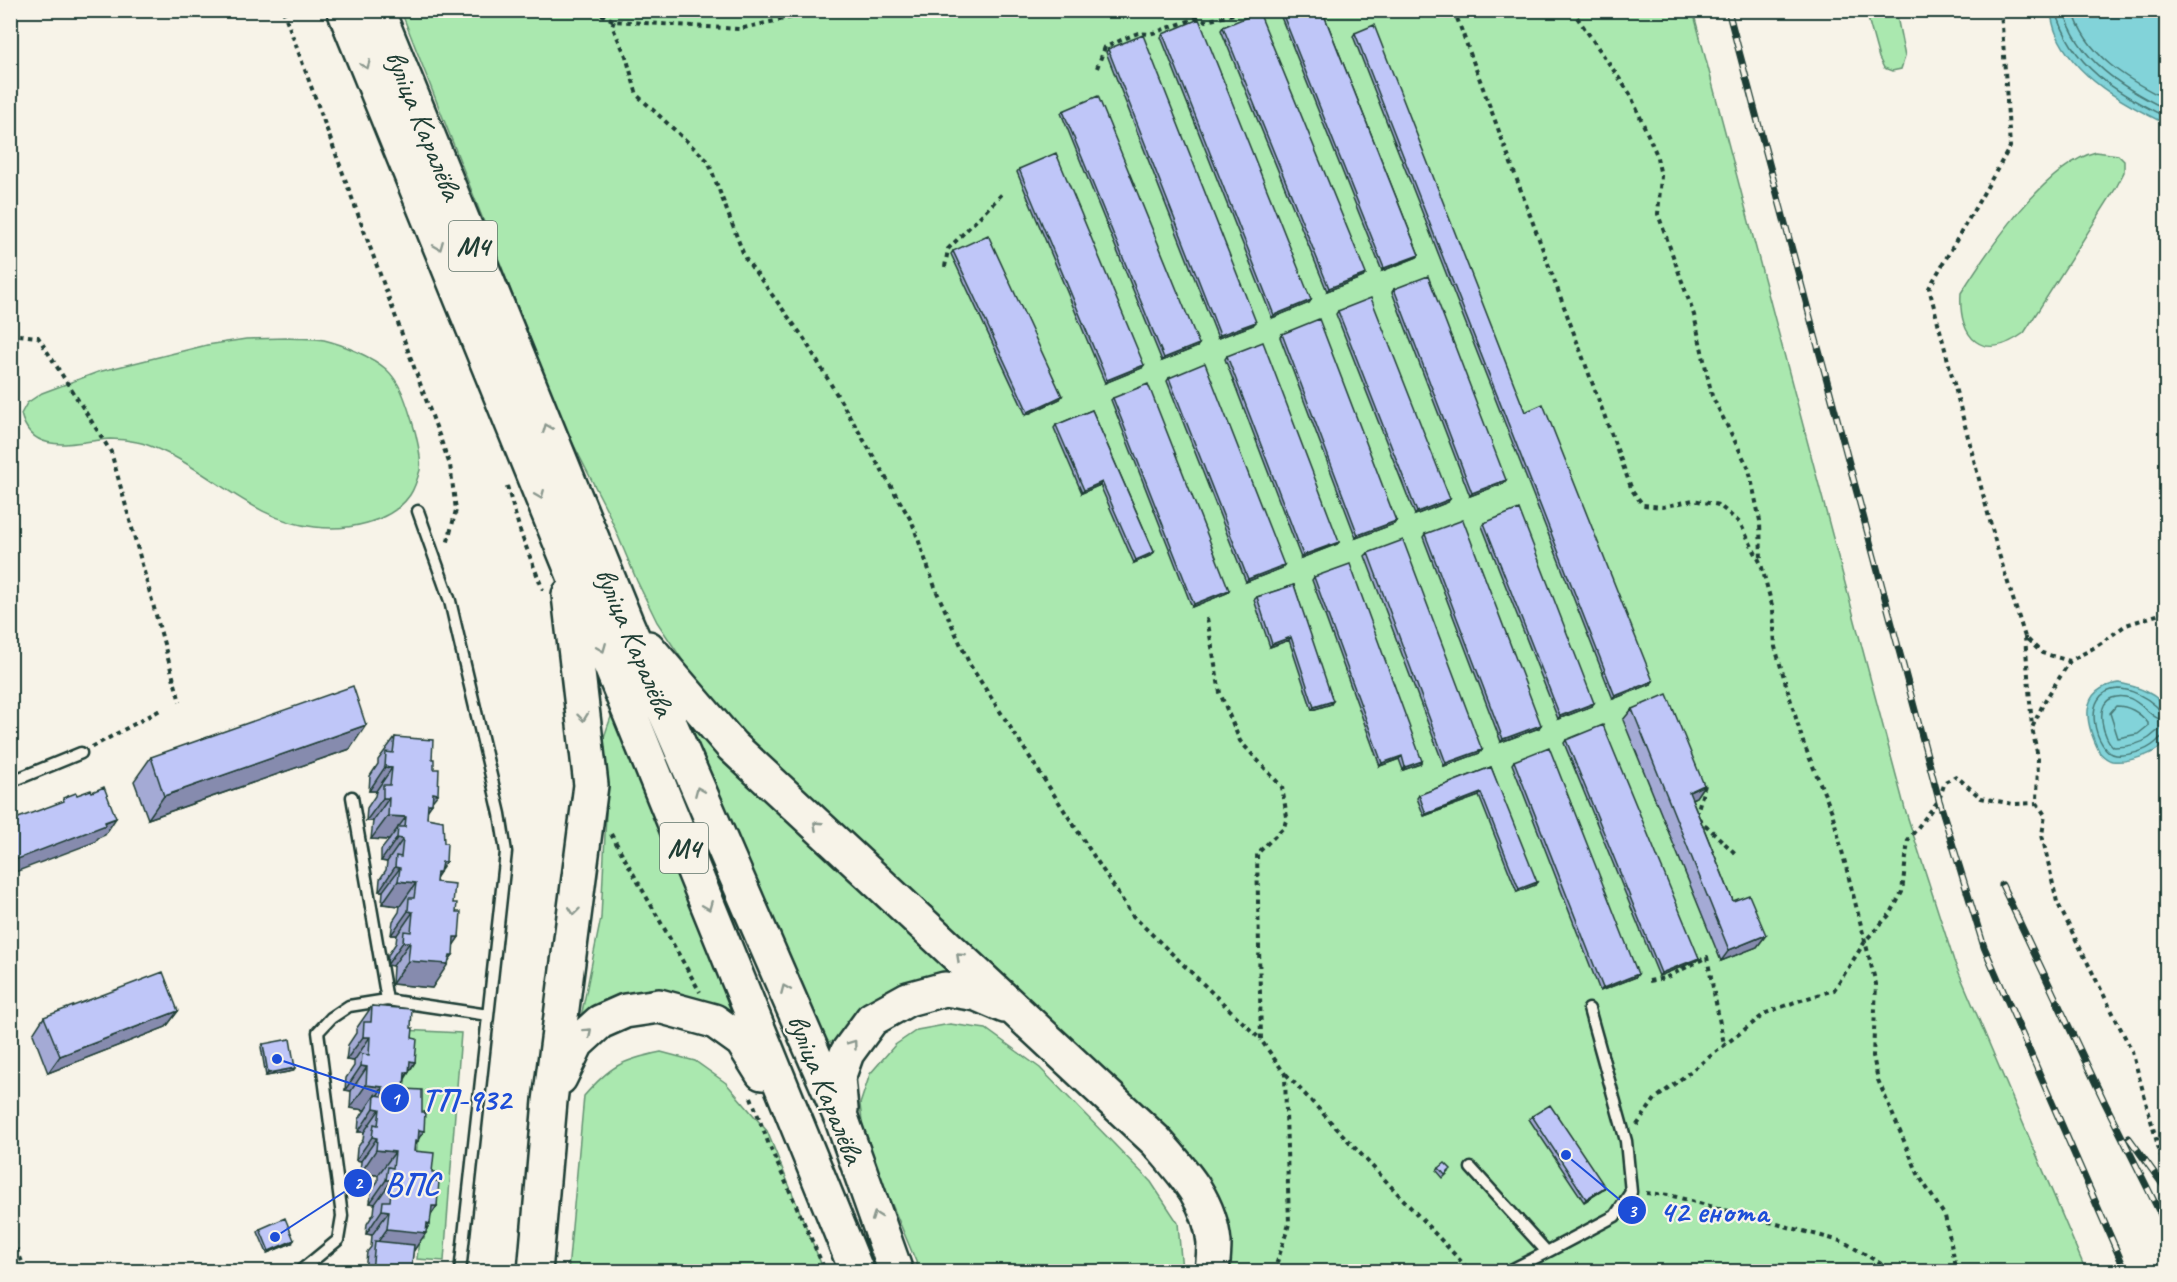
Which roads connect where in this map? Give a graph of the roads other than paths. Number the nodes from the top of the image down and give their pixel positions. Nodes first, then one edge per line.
1 (344, 10) edge
2 (378, 10) edge
3 (418, 511) dead end
4 (564, 555) junction
5 (626, 622) junction
6 (81, 753) road end
7 (10, 782) edge
8 (352, 797) dead end
9 (387, 1000) junction
10 (1589, 1009) dead end
11 (1018, 1011) junction
12 (488, 1015) junction
13 (549, 1101) junction
14 (842, 1120) junction
15 (804, 1141) junction
16 (1471, 1168) dead end
17 (1547, 1252) junction
18 (299, 1272) edge
19 (460, 1272) edge
20 (535, 1272) edge
21 (857, 1272) edge
22 (896, 1272) edge
23 (1212, 1272) edge
24 (1507, 1272) edge

1 -> 4 main road, вуліца Каралёва / М4
5 -> 2 main road, вуліца Каралёва / М4
3 - 12 lane
4 -> 13 main road
4 -> 15 main road, вуліца Каралёва / М4
11 -> 5 main road
14 -> 5 main road, вуліца Каралёва / М4
6 - 7 lane
8 - 9 lane
9 - 12 lane
9 - 18 lane
10 - 17 lane
14 -> 11 main road
11 - 23 main road
12 - 19 lane
13 -> 15 main road
13 - 20 main road
22 -> 14 main road, вуліца Каралёва / М4
15 - 21 main road, вуліца Каралёва / М4
16 - 17 lane
17 - 24 lane

